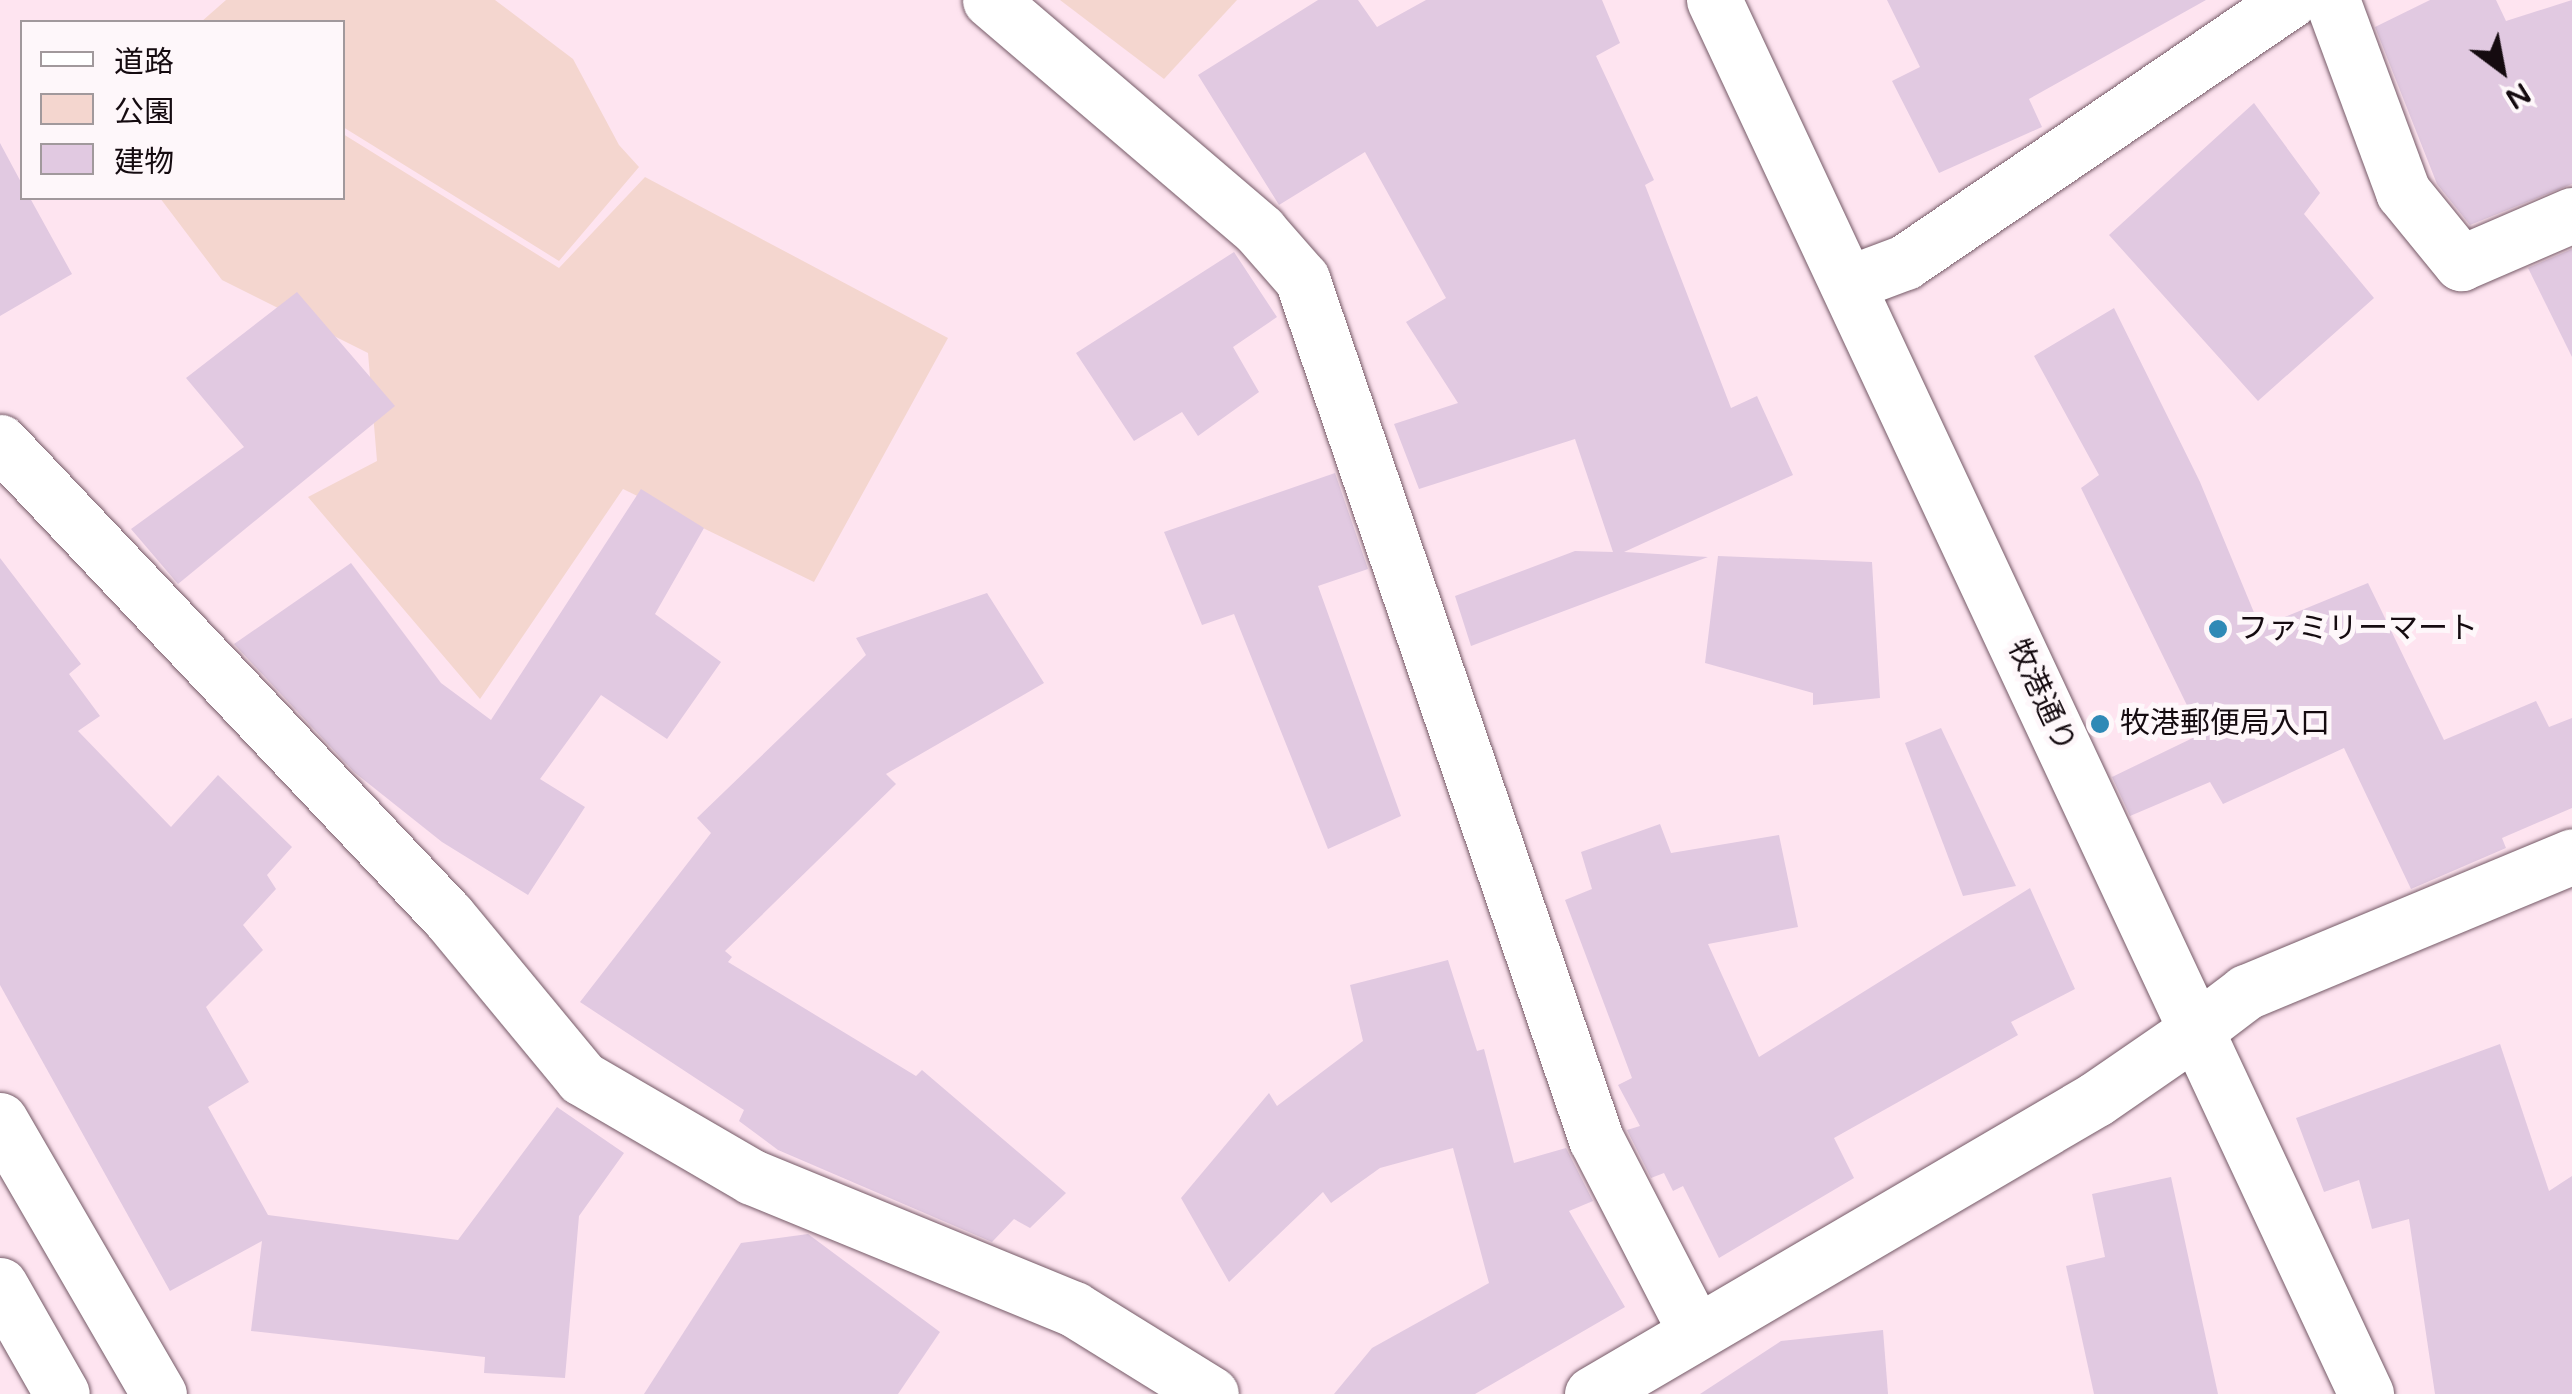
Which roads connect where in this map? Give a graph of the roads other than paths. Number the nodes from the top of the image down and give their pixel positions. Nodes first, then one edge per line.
1 (990, 0) edge
2 (1714, 0) edge
3 (2290, 0) edge
4 (2332, 0) edge
5 (2572, 215) edge
6 (1849, 283) junction
7 (0, 442) edge
8 (2572, 856) edge
9 (2196, 1030) junction
10 (0, 1120) edge
11 (0, 1284) edge
12 (1694, 1331) junction
13 (62, 1394) edge
14 (159, 1394) edge
15 (1211, 1394) edge
16 (1592, 1394) edge
17 (2366, 1394) edge

1 - 12 street
2 - 6 street, 牧港通り
3 - 6 street
4 - 5 street
6 - 9 street, 牧港通り
7 - 15 street
8 - 9 street
9 - 12 street
9 - 17 street, 牧港通り
10 - 14 street
11 - 13 street
12 - 16 street

